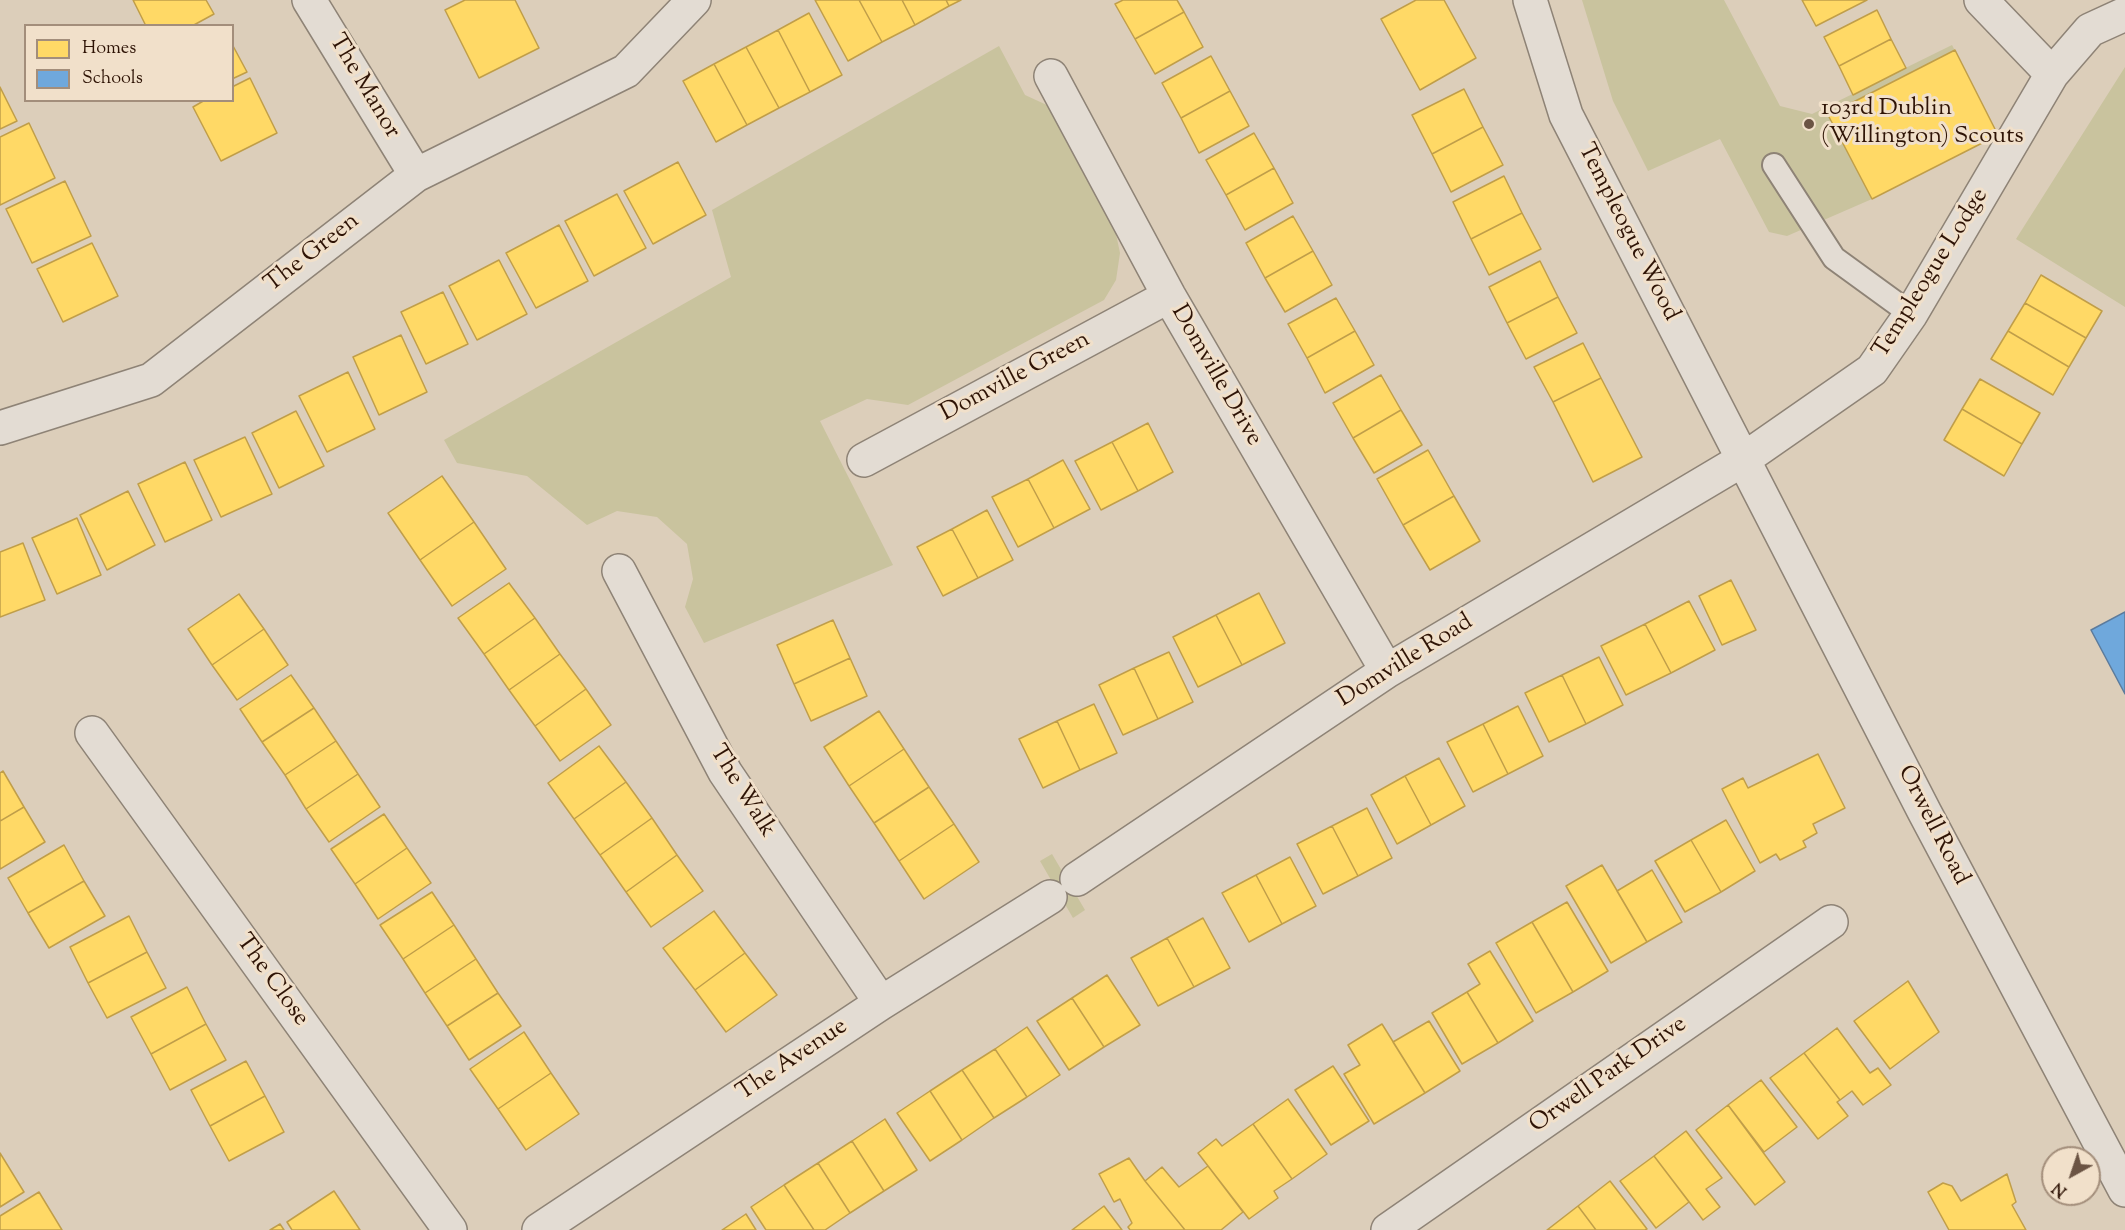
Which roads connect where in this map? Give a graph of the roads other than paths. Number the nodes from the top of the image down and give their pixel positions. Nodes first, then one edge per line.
1 (309, 0) edge
2 (694, 0) edge
3 (1530, 0) edge
4 (1981, 0) edge
5 (2125, 14) edge
6 (2052, 74) junction
7 (1051, 76) dead end
8 (1774, 165) dead end
9 (416, 175) junction
10 (1169, 296) junction
11 (1911, 314) junction
12 (4, 419) edge
13 (1744, 459) junction
14 (864, 460) dead end
15 (619, 571) dead end
16 (1387, 671) junction
17 (92, 733) dead end
18 (1077, 879) dead end
19 (1050, 897) dead end
20 (1831, 922) dead end
21 (881, 1002) junction
22 (2125, 1190) edge
23 (1408, 1224) edge
24 (450, 1230) edge
25 (539, 1230) edge

1 - 9 street, The Manor
2 - 9 street, The Green
3 - 13 street, Templeogue Wood
4 - 6 street
5 - 6 street, Templeogue Lodge
6 - 11 street, Templeogue Lodge
7 - 10 street, Domville Drive
8 - 11 lane
9 - 12 street, The Green
10 - 14 street, Domville Green
10 - 16 street, Domville Drive
11 - 13 street, Templeogue Lodge
13 - 16 street, Domville Road
13 - 22 street, Orwell Road
15 - 21 street, The Walk
16 - 18 street, Domville Road
17 - 24 street, The Close
19 - 21 street, The Avenue
20 - 23 street, Orwell Park Drive
21 - 25 street, The Avenue

